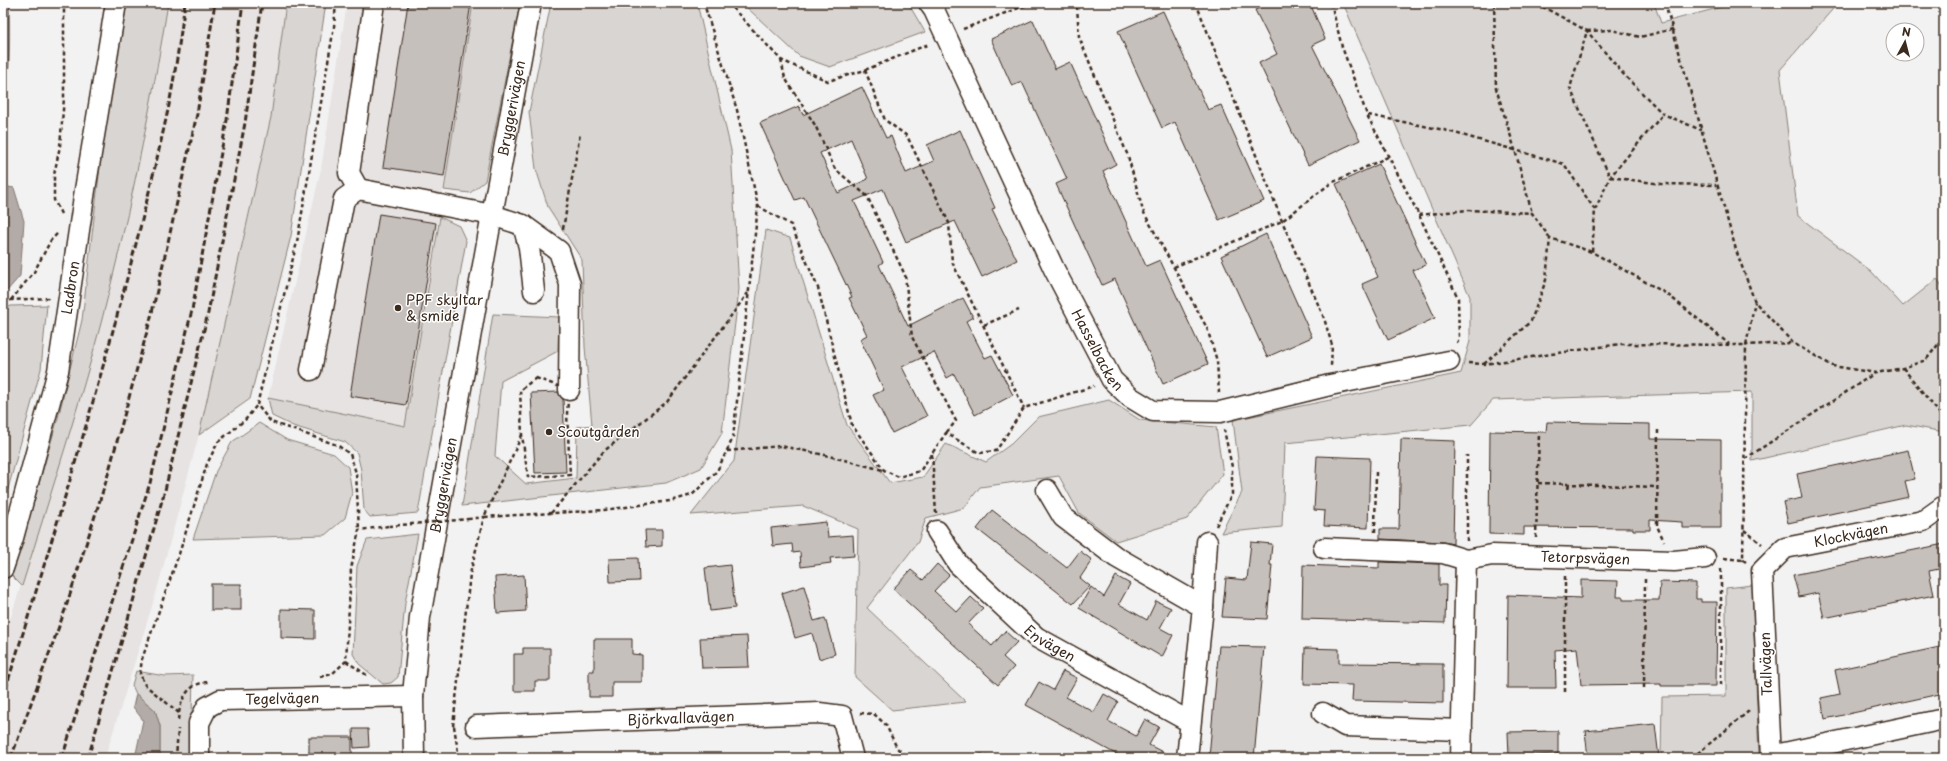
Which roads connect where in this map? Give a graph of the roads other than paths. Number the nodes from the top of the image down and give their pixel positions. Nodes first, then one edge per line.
1 (116, 3) edge
2 (374, 3) edge
3 (532, 3) edge
4 (929, 3) edge
5 (358, 189) junction
6 (492, 215) junction
7 (523, 225) junction
8 (534, 291) dead end
9 (1449, 361) road end
10 (311, 370) dead end
11 (569, 390) road end
12 (1047, 490) dead end
13 (1944, 506) edge
14 (937, 531) road end
15 (1207, 542) road end
16 (1324, 548) dead end
17 (1466, 560) junction
18 (1713, 562) road end
19 (3, 568) edge
20 (1762, 571) joint
21 (1203, 607) junction
22 (413, 696) junction
23 (1323, 713) dead end
24 (1944, 719) edge
25 (1190, 722) junction
26 (476, 726) dead end
27 (1462, 730) junction
28 (1771, 757) edge
29 (199, 758) edge
30 (414, 758) edge
31 (853, 758) edge
32 (1187, 758) edge
33 (1461, 758) edge

1 - 19 street, Ladbron
2 - 5 street
3 - 6 street, Bryggerivägen
4 - 9 street, Hasselbacken
5 - 6 street
5 - 10 street
6 - 7 street
6 - 22 street, Bryggerivägen
7 - 8 street
7 - 11 street
12 - 21 street
13 - 20 street, Klockvägen
14 - 25 street, Envägen
15 - 21 street
16 - 17 street, Tetorpsvägen
17 - 18 street, Tetorpsvägen
17 - 27 street
20 - 28 street, Tallvägen
21 - 25 street
22 - 29 street, Tegelvägen
22 - 30 street, Bryggerivägen
23 - 27 street
24 - 28 street
25 - 32 street
26 - 31 street, Björkvallavägen
27 - 33 street

